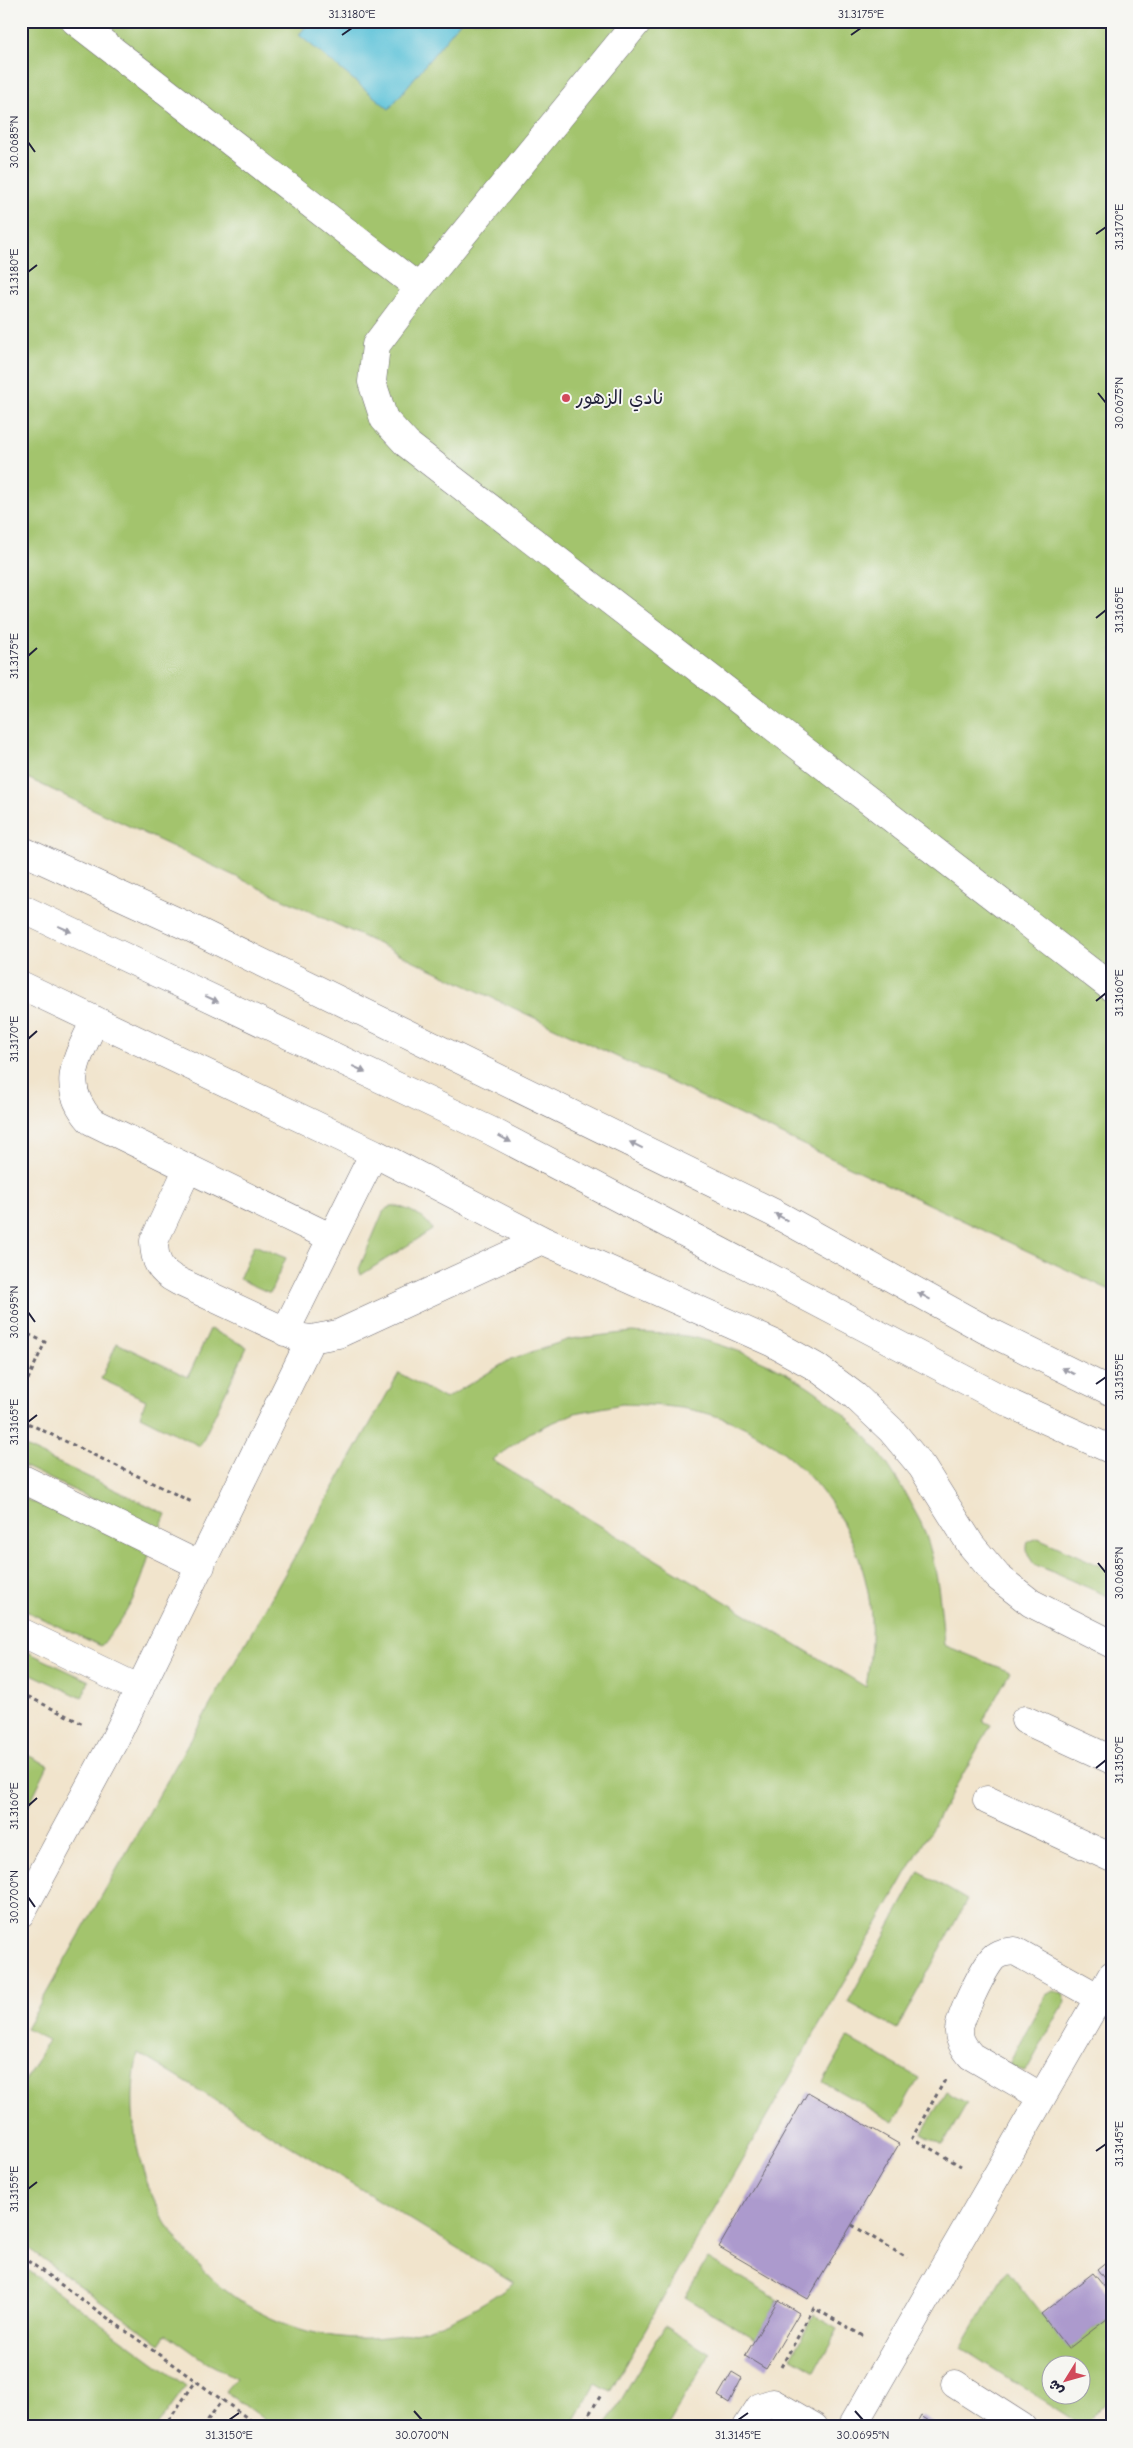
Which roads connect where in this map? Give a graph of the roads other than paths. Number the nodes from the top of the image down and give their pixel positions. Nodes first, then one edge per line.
1 (75, 21) edge
2 (638, 21) edge
3 (419, 288) junction
4 (21, 850) edge
5 (21, 908) edge
6 (21, 985) edge
7 (1112, 988) edge
8 (95, 1020) junction
9 (374, 1153) junction
10 (188, 1168) junction
11 (332, 1238) junction
12 (542, 1240) junction
13 (285, 1332) junction
14 (311, 1339) junction
15 (1112, 1392) edge
16 (1112, 1450) edge
17 (21, 1478) edge
18 (201, 1566) junction
19 (21, 1632) edge
20 (1112, 1644) edge
21 (140, 1689) junction
22 (1025, 1720) dead end
23 (1112, 1760) edge
24 (987, 1800) dead end
25 (1112, 1858) edge
26 (23, 1904) edge
27 (1105, 1986) edge
28 (1042, 2098) junction
29 (955, 2384) dead end
30 (753, 2417) edge
31 (814, 2427) edge
32 (852, 2427) edge
33 (1022, 2427) edge

1 - 3 lane
2 - 3 lane
3 - 7 lane
15 -> 4 lane
5 -> 16 lane
6 - 8 lane
8 - 9 lane
8 - 10 lane
9 - 11 lane
9 - 12 lane
10 - 11 lane
10 - 13 lane
11 - 13 lane
12 - 14 lane
12 - 20 lane
13 - 14 lane
14 - 18 lane
17 - 18 lane
18 - 21 lane
19 - 21 lane
21 - 26 lane
22 - 23 lane
24 - 25 lane
27 - 28 lane
27 - 28 lane
28 - 32 lane
29 - 33 lane
30 - 31 lane

